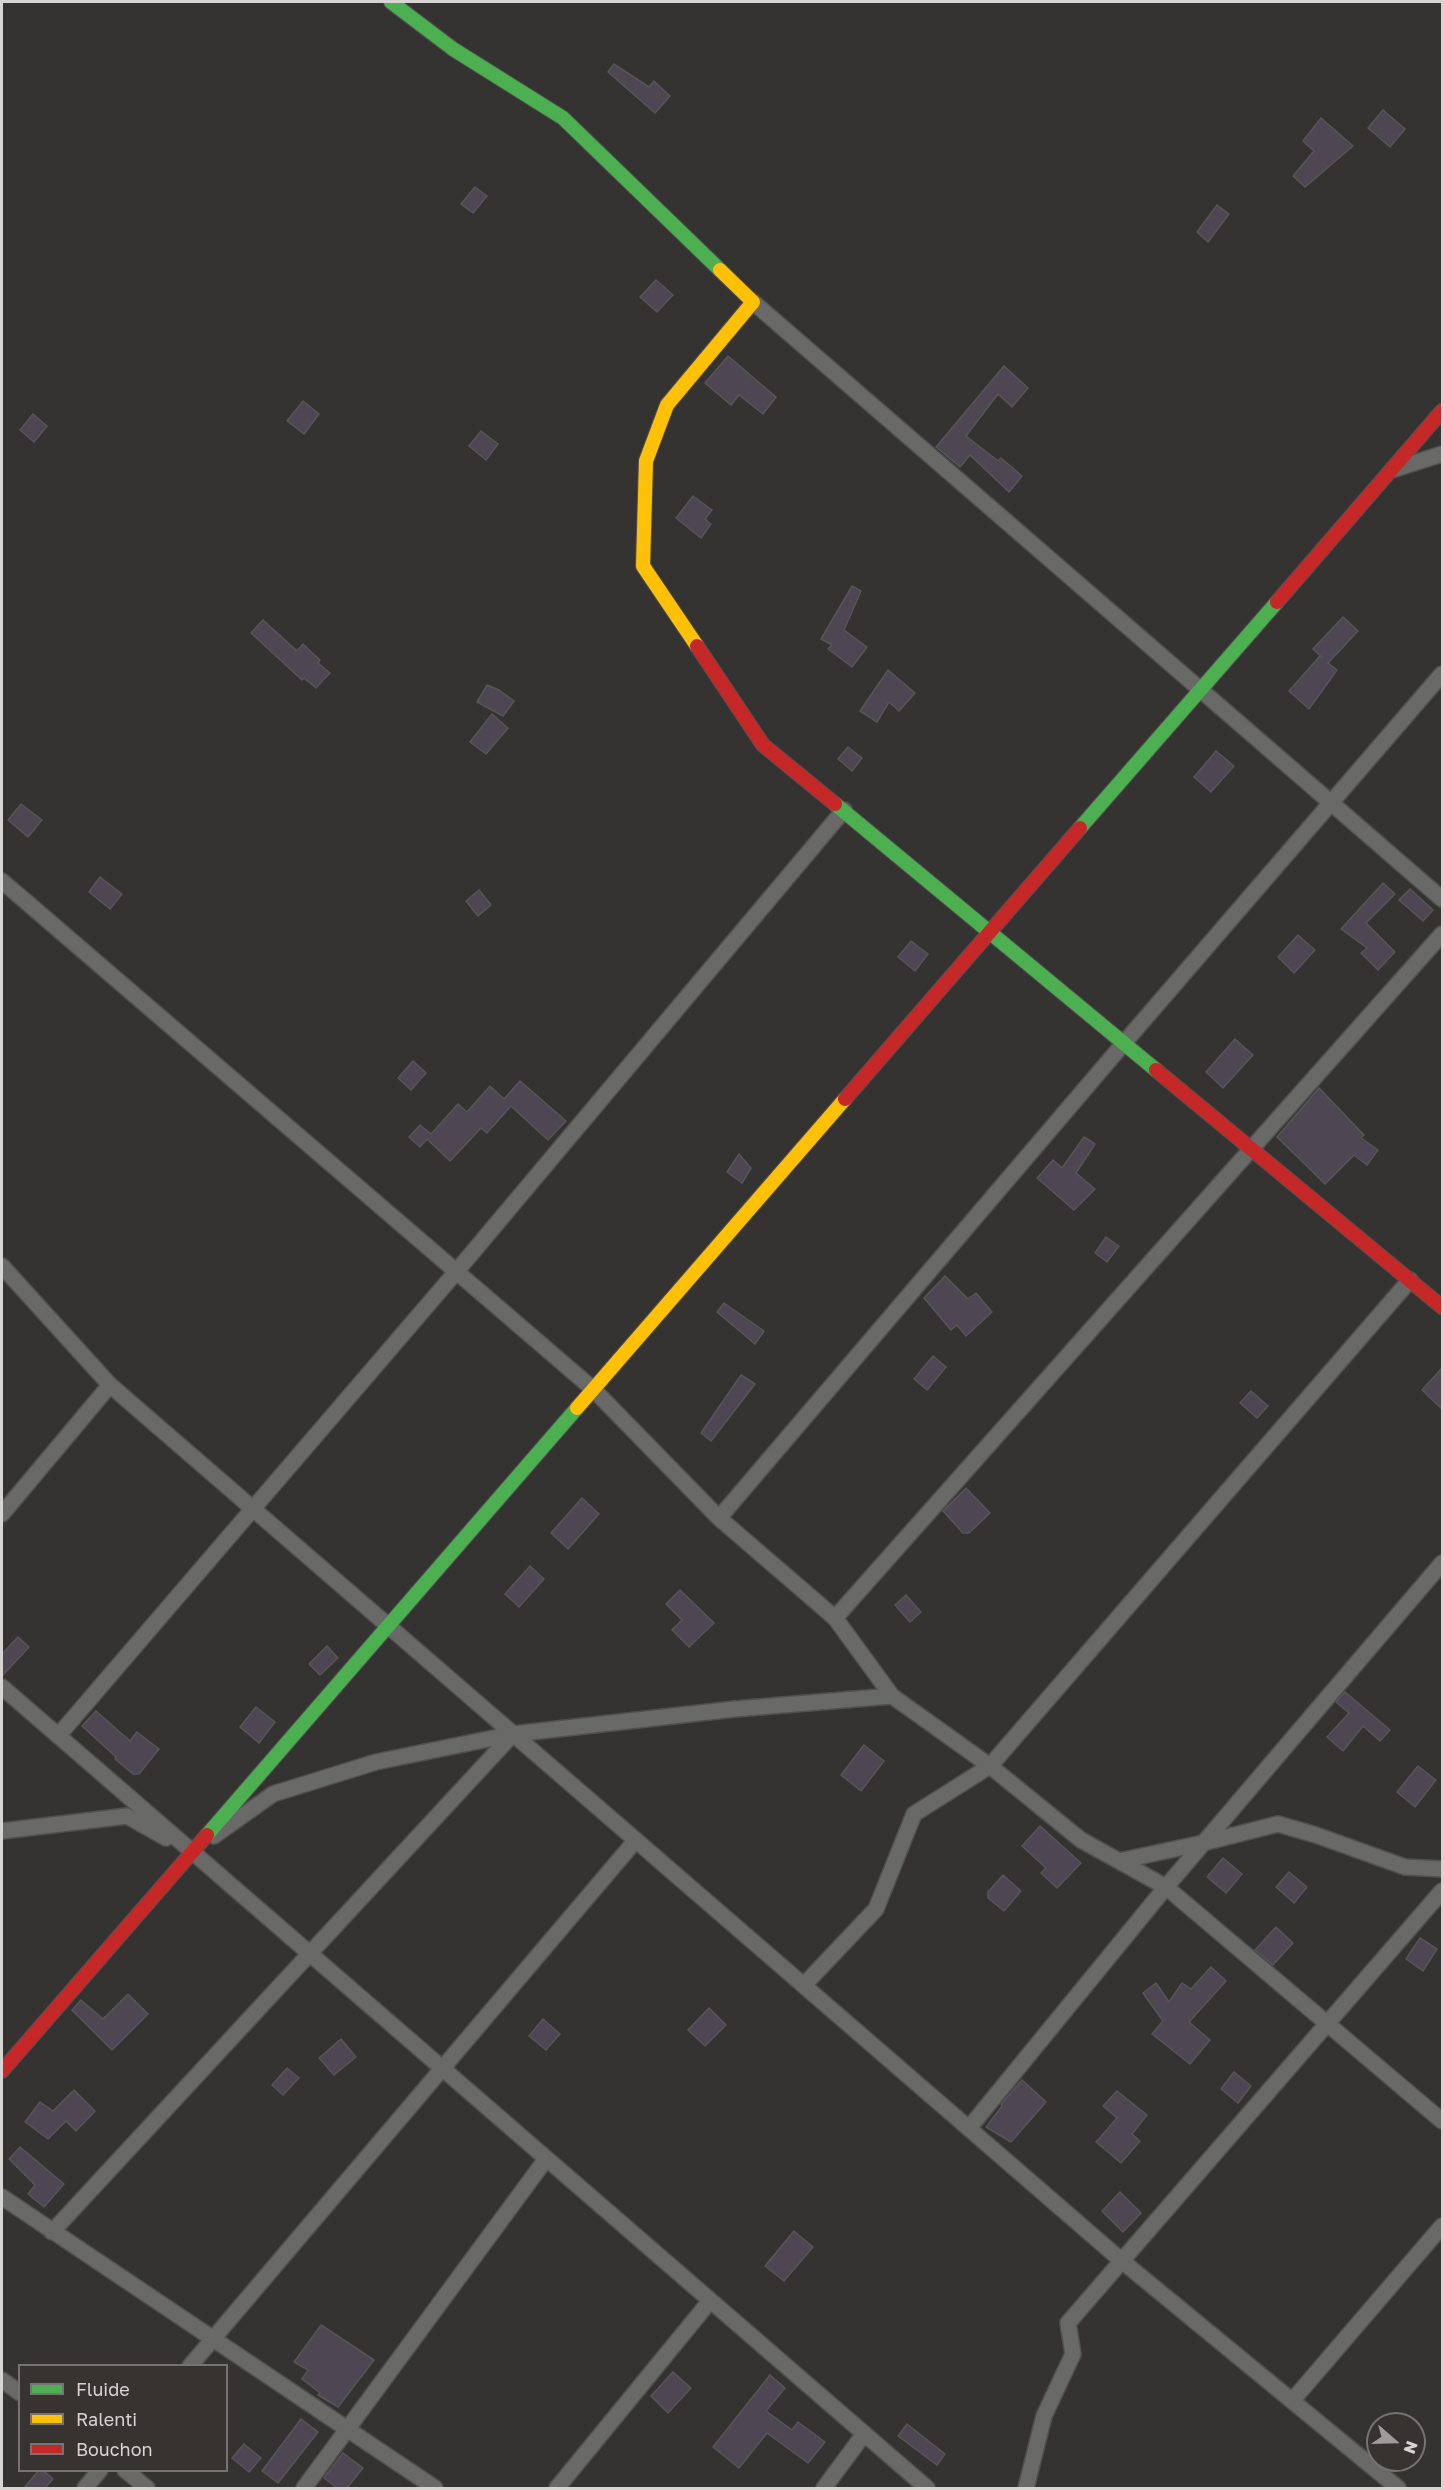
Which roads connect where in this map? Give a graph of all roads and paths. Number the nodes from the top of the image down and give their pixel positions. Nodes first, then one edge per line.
1 (391, 2) edge
2 (753, 302) junction
3 (1443, 411) edge
4 (1443, 454) edge
5 (1392, 470) junction
6 (1443, 674) edge
7 (1200, 689) junction
8 (1331, 803) junction
9 (844, 810) junction
10 (2, 881) edge
11 (1443, 899) edge
12 (990, 931) junction
13 (1443, 934) edge
14 (1124, 1043) junction
15 (1252, 1149) junction
16 (2, 1266) edge
17 (456, 1272) junction
18 (1410, 1280) junction
19 (1443, 1307) edge
20 (110, 1385) junction
21 (592, 1389) junction
22 (253, 1509) junction
23 (2, 1514) edge
24 (719, 1518) junction
25 (1443, 1563) edge
26 (835, 1618) junction
27 (388, 1626) junction
28 (2, 1687) edge
29 (892, 1696) junction
30 (513, 1734) junction
31 (58, 1736) junction
32 (990, 1766) junction
33 (2, 1831) edge
34 (636, 1840) junction
35 (1203, 1843) junction
36 (192, 1852) junction
37 (1119, 1861) junction
38 (1443, 1869) edge
39 (1166, 1887) junction
40 (1443, 1891) edge
41 (310, 1954) junction
42 (804, 1985) junction
43 (1329, 2022) junction
44 (442, 2068) junction
45 (2, 2071) edge
46 (1443, 2121) edge
47 (969, 2128) junction
48 (546, 2159) junction
49 (2, 2198) edge
50 (1443, 2226) edge
51 (52, 2232) junction
52 (1122, 2261) junction
53 (710, 2301) junction
54 (212, 2339) junction
55 (192, 2364) edge
56 (2, 2380) edge
57 (18, 2392) edge
58 (1292, 2401) junction
59 (348, 2430) junction
60 (864, 2434) junction
61 (98, 2472) edge
62 (127, 2472) edge
63 (1389, 2486) edge
64 (85, 2488) edge
65 (147, 2488) edge
66 (304, 2488) edge
67 (435, 2488) edge
68 (557, 2488) edge
69 (824, 2488) edge
70 (927, 2488) edge
71 (1026, 2488) edge

1 - 2 street
2 - 7 street
2 - 9 street
3 - 5 street
4 - 5 street
5 - 7 street
6 - 8 street
7 - 8 street
7 - 12 street
8 - 11 street
8 - 14 street
9 - 12 street
9 - 17 street
10 - 17 street
12 - 14 street
12 - 21 street
13 - 15 street
14 - 15 street
14 - 24 street
15 - 18 street
15 - 26 street
16 - 20 street
17 - 21 street
17 - 22 street
18 - 19 street
18 - 32 street
20 - 22 street
20 - 23 street
21 - 24 street
21 - 27 street
22 - 27 street
22 - 31 street
24 - 26 street
25 - 35 street
26 - 29 street
27 - 30 street
27 - 36 street
28 - 31 street
29 - 30 street
29 - 32 street
30 - 34 street
30 - 36 street
30 - 41 street
31 - 36 street
32 - 37 street
32 - 42 street
33 - 36 street
34 - 42 street
34 - 44 street
35 - 37 street
35 - 38 street
35 - 39 street
36 - 41 street
36 - 45 street
37 - 39 street
39 - 43 street
39 - 47 street
40 - 43 street
41 - 44 street
41 - 51 street
42 - 47 street
43 - 46 street
43 - 52 street
44 - 48 street
44 - 54 street
47 - 52 street
48 - 53 street
48 - 59 street
49 - 51 street
50 - 58 street
51 - 54 street
52 - 58 street
52 - 71 street
53 - 60 street
53 - 68 street
54 - 55 street
54 - 59 street
56 - 57 street
58 - 63 street
59 - 66 street
59 - 67 street
60 - 69 street
60 - 70 street
61 - 64 street
62 - 65 street

